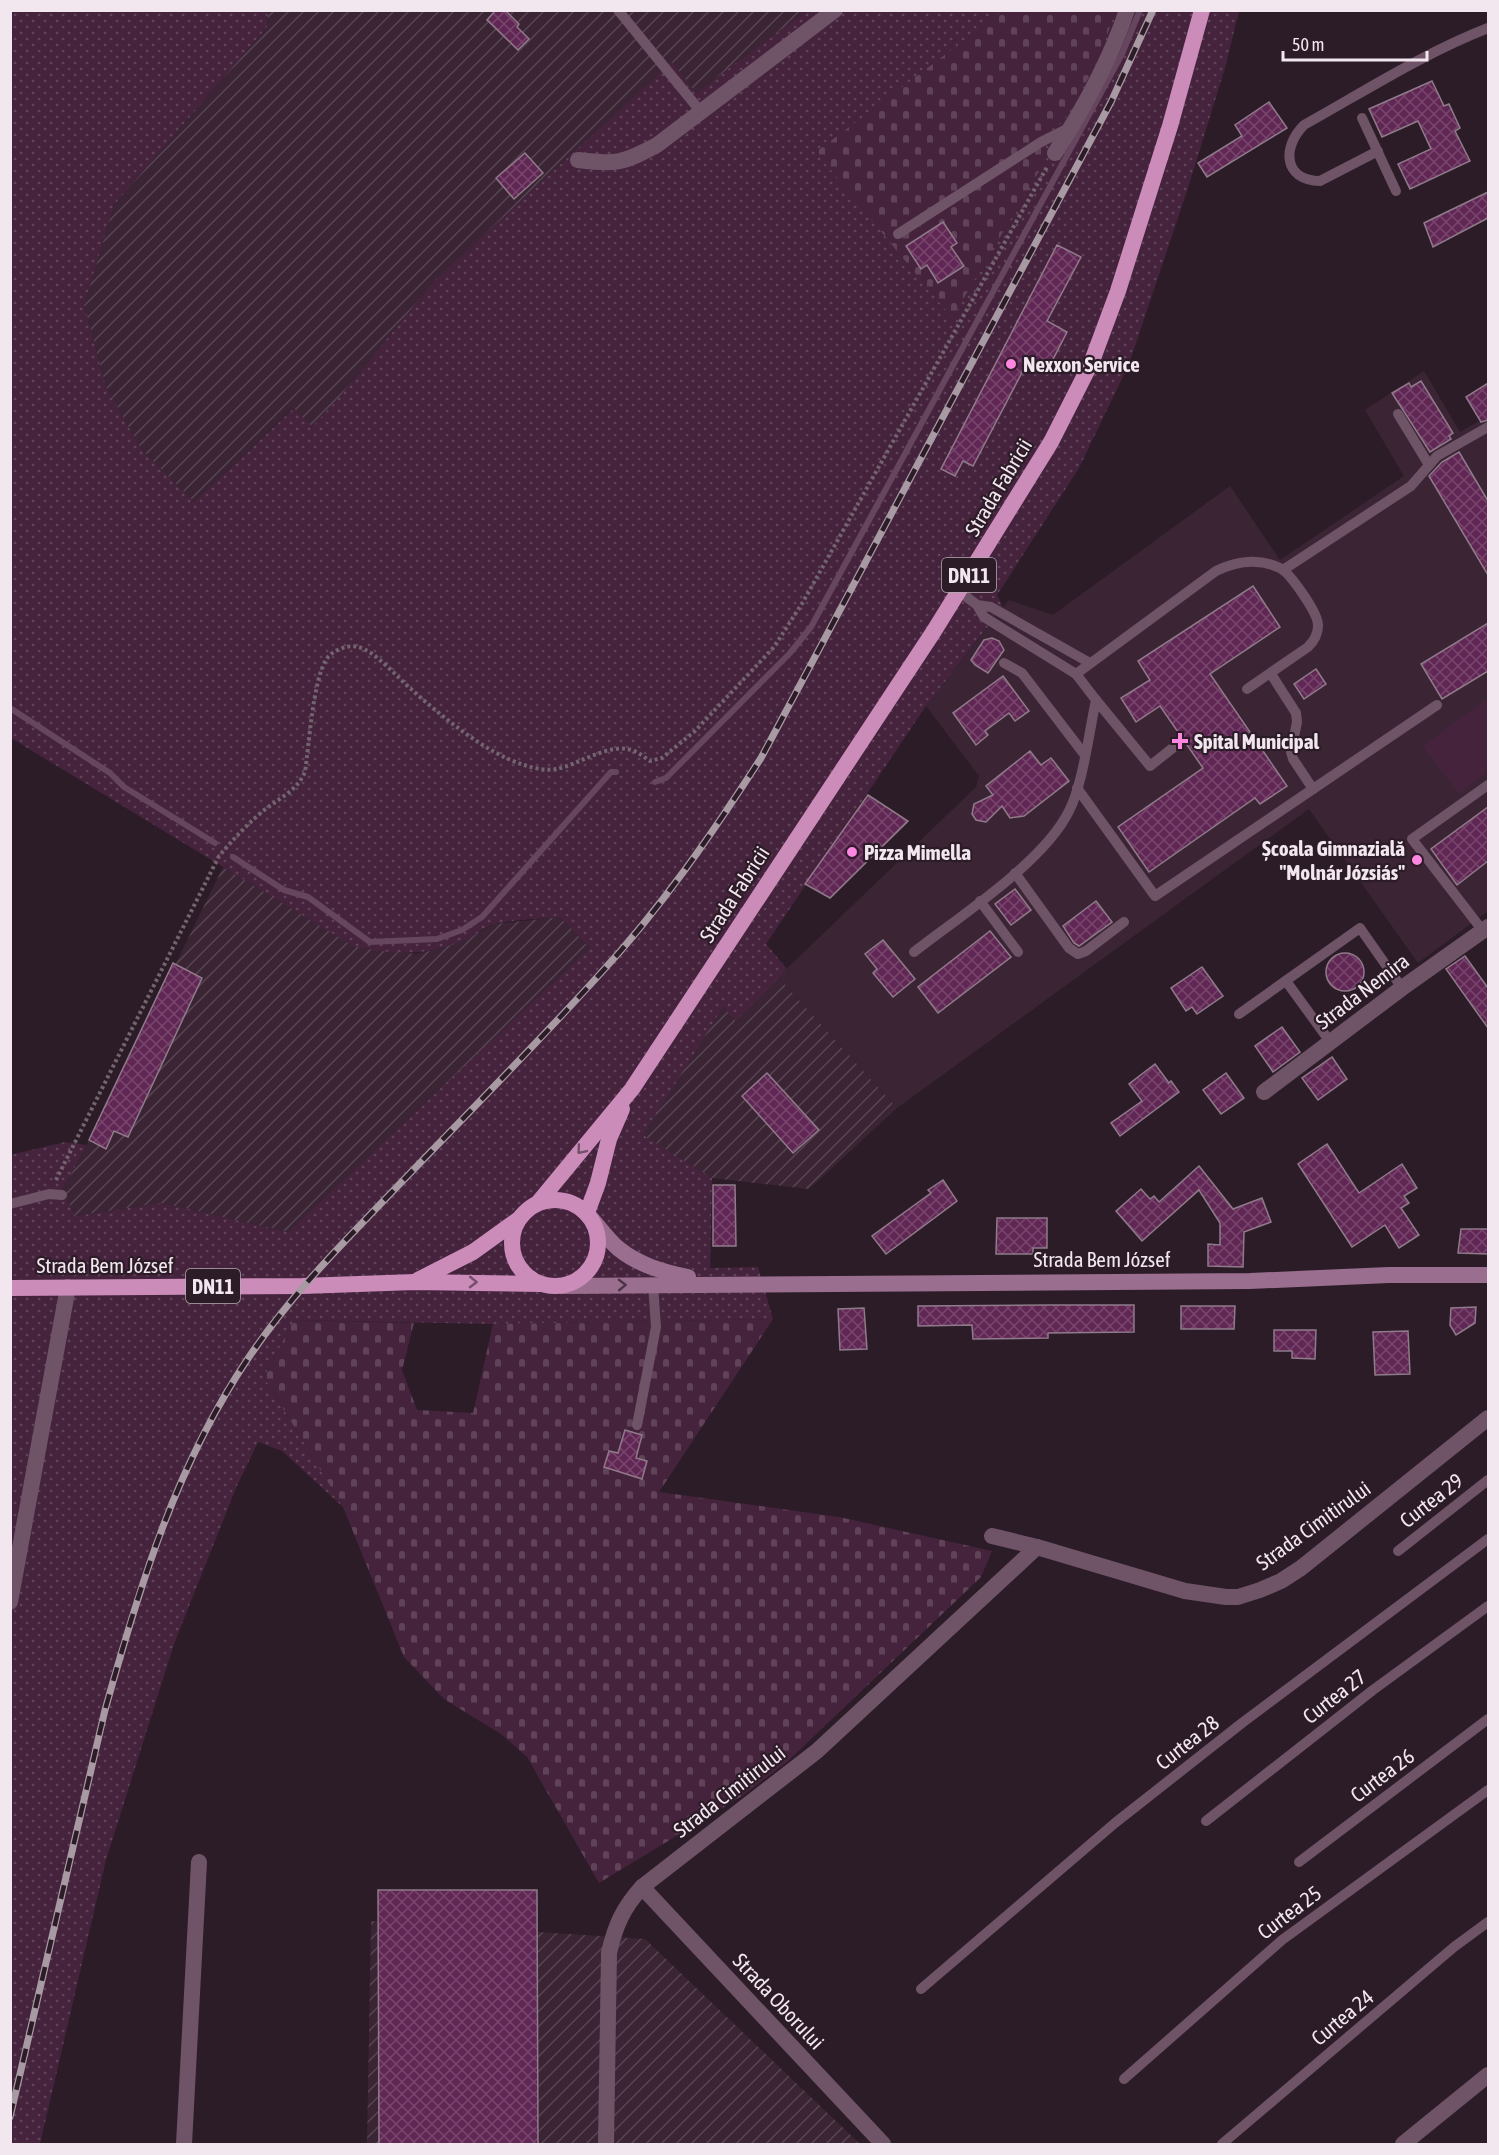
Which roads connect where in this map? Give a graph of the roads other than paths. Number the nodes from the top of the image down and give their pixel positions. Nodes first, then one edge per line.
1 (618, 10) edge
2 (835, 10) edge
3 (1127, 10) edge
4 (1202, 10) edge
5 (1488, 28) edge
6 (701, 112) junction
7 (1362, 118) dead end
8 (1072, 126) junction
9 (1378, 151) junction
10 (1055, 153) road end
11 (578, 160) dead end
12 (1396, 191) dead end
13 (898, 234) dead end
14 (1398, 414) dead end
15 (1488, 427) edge
16 (1429, 465) junction
17 (1283, 570) junction
18 (959, 591) junction
19 (977, 605) junction
20 (1004, 663) dead end
21 (1090, 663) junction
22 (1076, 674) junction
23 (1272, 674) junction
24 (1247, 689) dead end
25 (1096, 700) junction
26 (1437, 705) dead end
27 (1174, 747) dead end
28 (1084, 754) junction
29 (1488, 785) edge
30 (1077, 788) junction
31 (1313, 789) junction
32 (1015, 873) junction
33 (980, 900) junction
34 (1124, 922) dead end
35 (1486, 929) edge
36 (914, 952) dead end
37 (1018, 952) dead end
38 (1286, 981) junction
39 (1402, 988) junction
40 (1239, 1014) dead end
41 (1330, 1043) junction
42 (632, 1089) junction
43 (1264, 1092) dead end
44 (62, 1195) dead end
45 (10, 1204) edge
46 (537, 1204) junction
47 (589, 1216) junction
48 (519, 1218) junction
49 (1488, 1275) edge
50 (415, 1282) junction
51 (715, 1283) junction
52 (541, 1284) junction
53 (654, 1284) junction
54 (563, 1286) junction
55 (68, 1287) junction
56 (10, 1288) edge
57 (1488, 1418) edge
58 (637, 1425) dead end
59 (1488, 1480) edge
60 (992, 1536) dead end
61 (1488, 1539) edge
62 (1037, 1547) junction
63 (1398, 1551) dead end
64 (10, 1602) edge
65 (1488, 1606) edge
66 (1488, 1719) edge
67 (1488, 1790) edge
68 (1206, 1821) dead end
69 (199, 1862) dead end
70 (1299, 1862) dead end
71 (642, 1887) junction
72 (1488, 1922) edge
73 (921, 1989) dead end
74 (1488, 2075) edge
75 (1124, 2079) dead end
76 (184, 2145) edge
77 (606, 2145) edge
78 (883, 2145) edge
79 (1222, 2145) edge
80 (1403, 2145) edge

1 - 6 lane
2 - 6 street
3 - 8 street
4 - 18 highway, Strada Fabricii / DN11
5 - 9 lane
6 - 11 street
7 - 9 lane
8 - 10 street
8 - 13 lane
9 - 12 lane
14 - 16 lane
15 - 16 lane
16 - 17 lane
17 - 21 lane
17 - 23 lane
18 - 19 lane
18 - 42 highway, Strada Fabricii / DN11
19 - 21 lane
19 - 22 lane
20 - 28 lane
21 - 22 lane
22 - 25 lane
23 - 24 lane
23 - 31 lane
25 - 27 lane
25 - 28 lane
26 - 31 lane
28 - 30 lane
29 - 35 lane
30 - 31 lane
30 - 32 lane
32 - 33 lane
32 - 34 lane
33 - 36 lane
33 - 37 lane
35 - 39 street, Strada Nemira
38 - 39 lane
38 - 40 lane
38 - 41 lane
39 - 41 street, Strada Nemira
41 - 43 street, Strada Nemira
42 -> 46 highway, Strada Fabricii / DN11
42 - 47 highway, Strada Fabricii / DN11
44 - 45 lane
46 - 47 highway
46 - 48 highway, DN11
47 - 51 main road, Strada Bem József
47 - 54 highway
48 - 50 highway, Strada Bem József / DN11
48 - 52 highway
49 - 51 main road, Strada Bem József
50 -> 52 highway, Strada Bem József / DN11
50 - 55 highway, Strada Bem József / DN11
51 - 53 main road, Strada Bem József
52 - 54 highway, DN11
54 -> 53 main road, Strada Bem József
53 - 58 lane
55 - 56 highway, Strada Bem József / DN11
55 - 64 street
57 - 62 street, Strada Cimitirului
59 - 63 lane, Curtea 29
60 - 62 street, Strada Cimitirului
61 - 73 lane, Curtea 28
62 - 71 street, Strada Cimitirului
65 - 68 lane, Curtea 27
66 - 70 lane, Curtea 26
67 - 75 lane, Curtea 25
69 - 76 street
71 - 77 street, Strada Cimitirului
71 - 78 street, Strada Oborului
72 - 79 lane, Curtea 24
74 - 80 street

